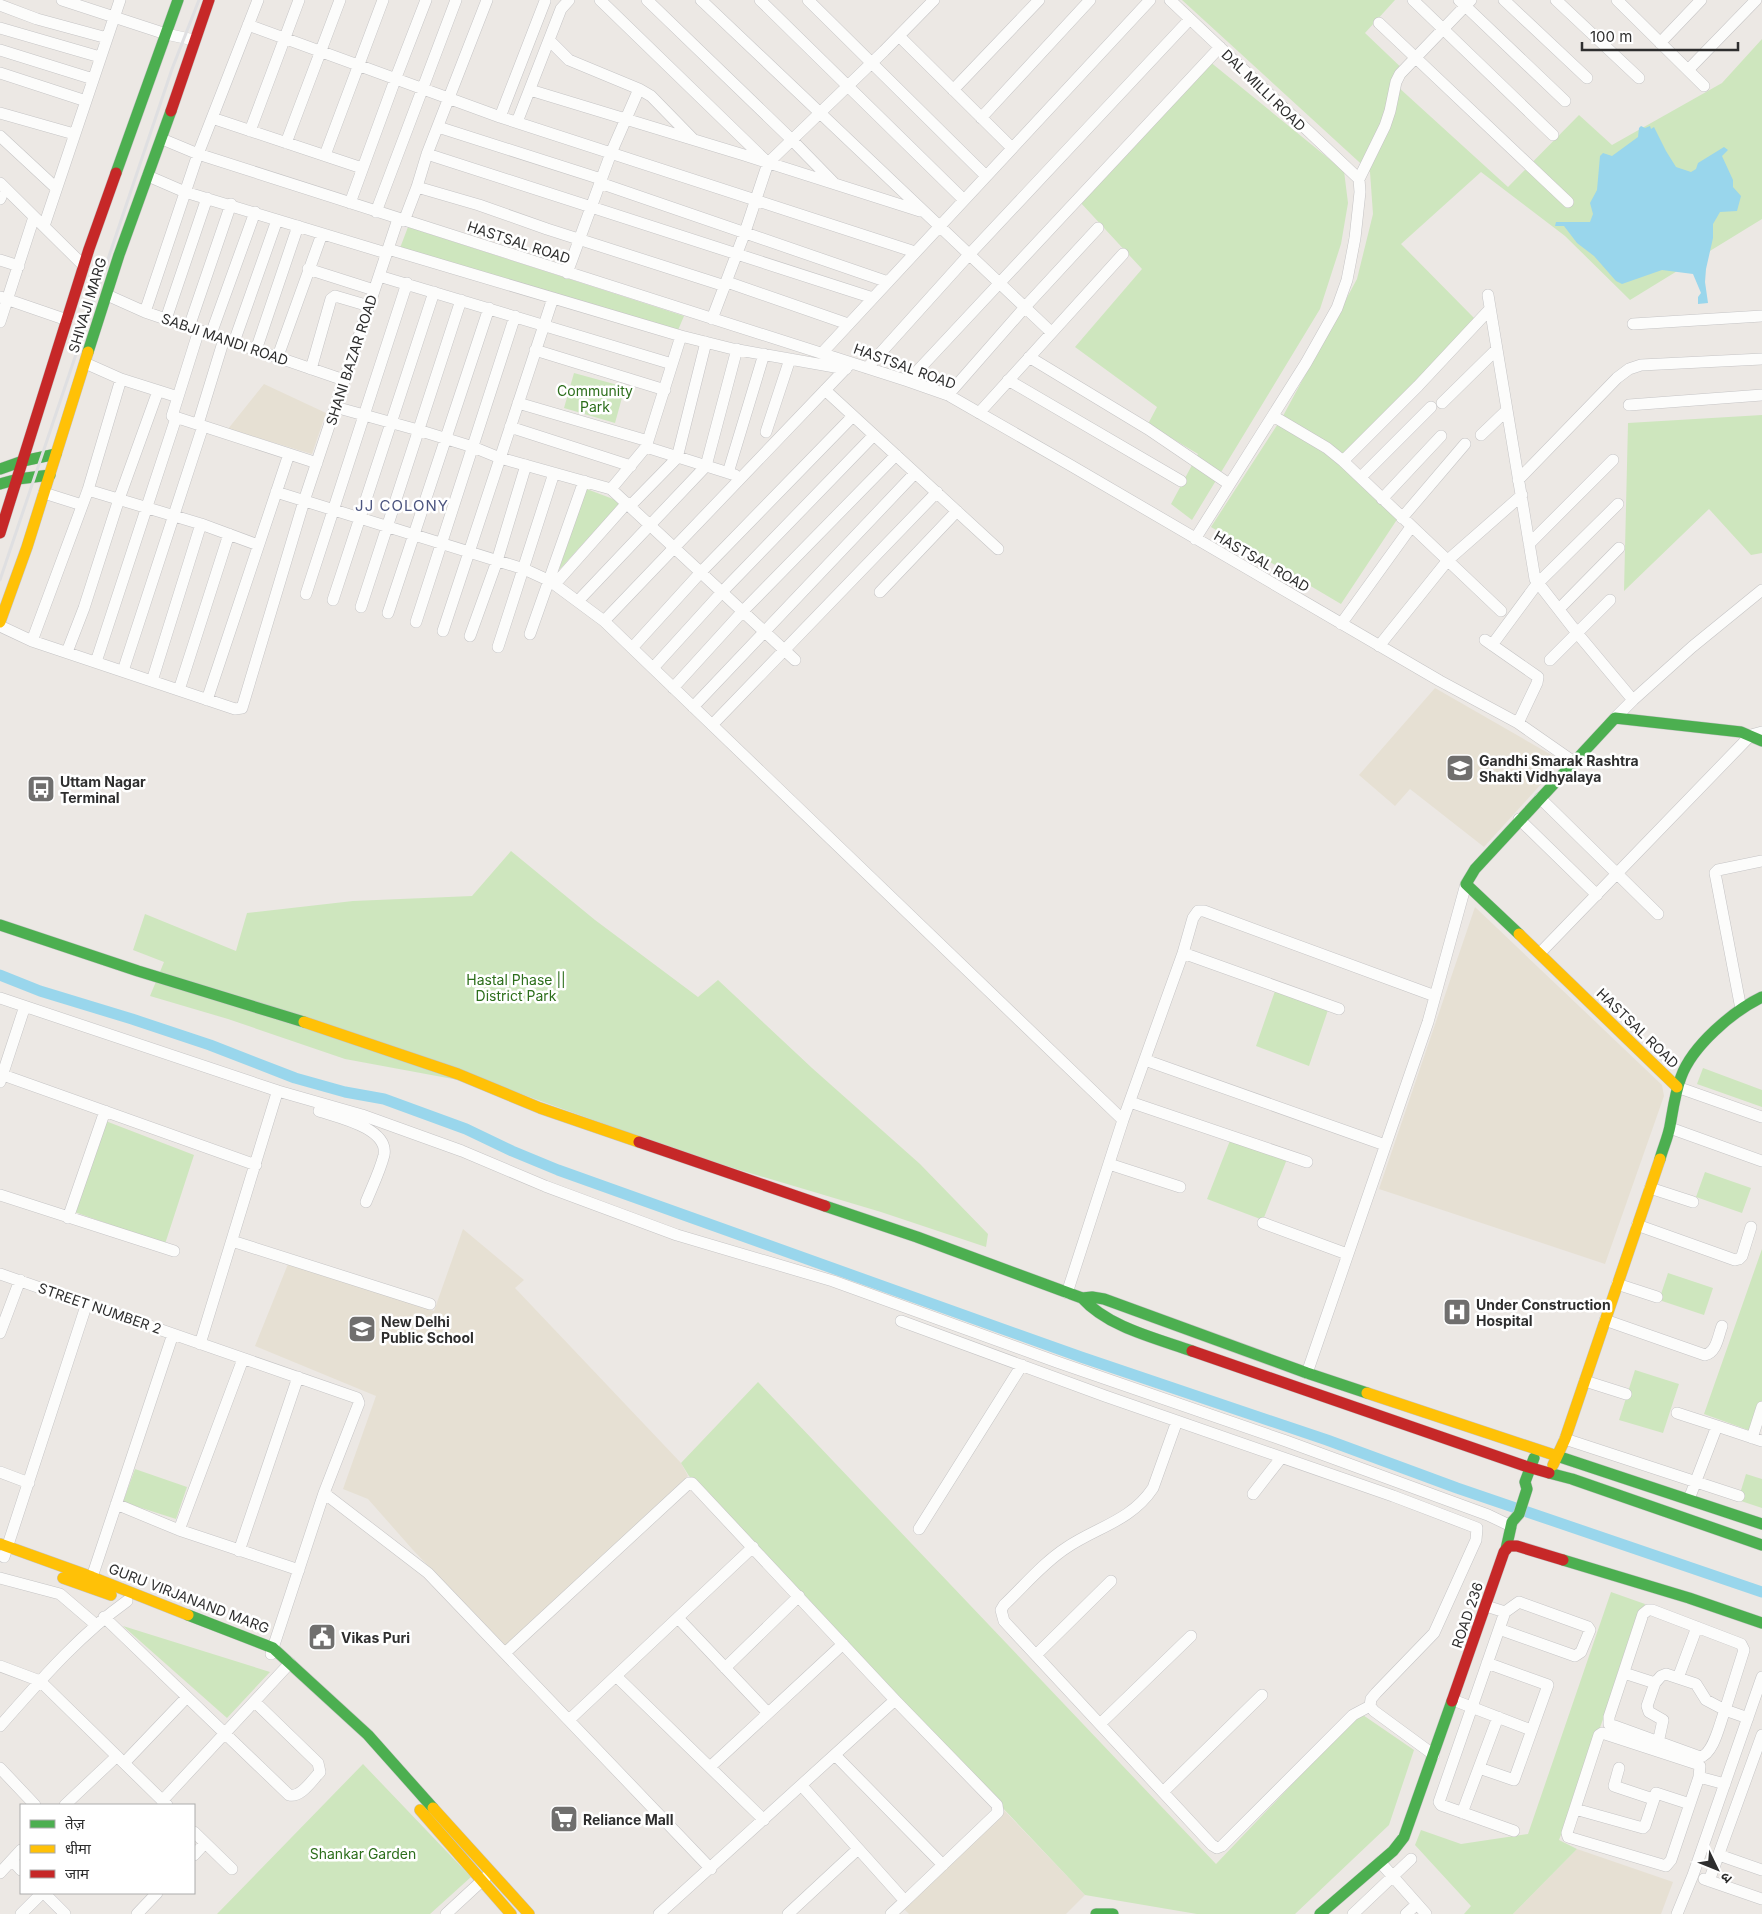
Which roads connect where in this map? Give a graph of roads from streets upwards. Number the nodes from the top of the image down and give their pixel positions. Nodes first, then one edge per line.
1 (62, 0) edge
2 (120, 0) edge
3 (178, 0) edge
4 (209, 0) edge
5 (258, 0) edge
6 (299, 0) edge
7 (340, 0) edge
8 (383, 0) edge
9 (426, 0) edge
10 (456, 0) edge
11 (487, 0) edge
12 (544, 0) edge
13 (600, 0) edge
14 (647, 0) edge
15 (701, 0) edge
16 (760, 0) edge
17 (934, 0) edge
18 (1039, 0) edge
19 (1090, 0) edge
20 (1150, 0) edge
21 (1170, 0) edge
22 (1413, 0) edge
23 (1504, 0) edge
24 (1556, 0) edge
25 (1617, 0) edge
26 (1701, 0) edge
27 (1756, 0) edge
28 (812, 1) edge
29 (1465, 2) edge
30 (565, 4) edge
31 (0, 5) edge
32 (114, 16) junction
33 (1190, 19) junction
34 (1378, 23) dead end
35 (248, 25) junction
36 (0, 28) edge
37 (1442, 30) junction
38 (166, 34) junction
39 (899, 36) junction
40 (106, 38) junction
41 (284, 38) junction
42 (194, 40) junction
43 (549, 40) junction
44 (1660, 42) junction
45 (1220, 47) junction
46 (0, 50) edge
47 (320, 52) junction
48 (100, 57) junction
49 (1415, 58) junction
50 (871, 63) junction
51 (358, 66) junction
52 (1688, 70) junction
53 (0, 73) edge
54 (1587, 78) dead end
55 (1639, 78) dead end
56 (93, 79) junction
57 (395, 80) junction
58 (847, 85) junction
59 (1704, 86) dead end
60 (422, 89) junction
61 (639, 89) junction
62 (530, 90) junction
63 (953, 90) junction
64 (449, 99) junction
65 (86, 101) junction
66 (1566, 101) dead end
67 (0, 112) edge
68 (818, 112) junction
69 (500, 117) junction
70 (212, 118) junction
71 (981, 118) junction
72 (624, 119) junction
73 (517, 122) junction
74 (438, 127) junction
75 (250, 131) junction
76 (74, 134) junction
77 (1553, 135) dead end
78 (0, 136) edge
79 (162, 139) junction
80 (791, 139) junction
81 (694, 140) junction
82 (286, 143) junction
83 (1012, 148) junction
84 (610, 153) junction
85 (198, 154) junction
86 (427, 154) junction
87 (325, 156) junction
88 (768, 162) junction
89 (362, 168) junction
90 (148, 176) junction
91 (986, 176) junction
92 (1359, 180) junction
93 (601, 181) junction
94 (835, 184) junction
95 (417, 187) junction
96 (56, 188) junction
97 (185, 192) junction
98 (2, 193) edge
99 (207, 198) junction
100 (756, 200) junction
101 (964, 200) junction
102 (1568, 202) dead end
103 (350, 203) junction
104 (231, 204) junction
105 (591, 207) junction
106 (255, 212) junction
107 (376, 212) junction
108 (924, 212) junction
109 (34, 217) junction
110 (277, 220) junction
111 (401, 220) junction
112 (44, 226) junction
113 (298, 226) junction
114 (939, 226) junction
115 (1098, 228) dead end
116 (745, 232) junction
117 (322, 234) junction
118 (579, 240) junction
119 (387, 251) junction
120 (915, 252) junction
121 (737, 254) junction
122 (969, 254) junction
123 (1123, 254) dead end
124 (0, 260) edge
125 (19, 266) junction
126 (84, 266) junction
127 (308, 269) junction
128 (566, 273) junction
129 (379, 276) junction
130 (888, 282) junction
131 (998, 282) junction
132 (407, 283) junction
133 (726, 284) junction
134 (374, 290) junction
135 (434, 292) junction
136 (106, 295) junction
137 (1488, 295) dead end
138 (4, 298) edge
139 (554, 298) junction
140 (873, 298) junction
141 (461, 300) junction
142 (369, 306) junction
143 (1025, 307) junction
144 (489, 308) junction
145 (1490, 309) junction
146 (145, 312) junction
147 (515, 316) junction
148 (1762, 316) edge
149 (166, 319) junction
150 (712, 319) junction
151 (67, 320) junction
152 (0, 322) edge
153 (544, 324) junction
154 (848, 324) junction
155 (1633, 324) dead end
156 (194, 328) junction
157 (1051, 332) junction
158 (211, 334) junction
159 (681, 336) junction
160 (230, 341) junction
161 (706, 342) junction
162 (737, 349) junction
163 (256, 350) junction
164 (535, 350) junction
165 (1496, 350) junction
166 (822, 353) junction
167 (764, 354) junction
168 (278, 356) junction
169 (1029, 357) junction
170 (790, 359) junction
171 (1762, 359) edge
172 (85, 363) junction
173 (672, 364) junction
174 (848, 366) junction
175 (867, 368) junction
176 (311, 369) junction
177 (120, 379) junction
178 (344, 380) junction
179 (1008, 380) junction
180 (908, 381) junction
181 (158, 390) junction
182 (665, 390) junction
183 (825, 390) junction
184 (1762, 395) edge
185 (948, 396) junction
186 (178, 397) junction
187 (518, 402) junction
188 (1630, 404) dead end
189 (335, 407) junction
190 (1506, 410) junction
191 (979, 413) junction
192 (364, 414) junction
193 (853, 416) junction
194 (1274, 416) junction
195 (176, 418) junction
196 (391, 422) junction
197 (201, 425) junction
198 (510, 427) junction
199 (418, 430) junction
200 (766, 432) dead end
201 (874, 435) junction
202 (1482, 435) dead end
203 (1441, 436) dead end
204 (446, 439) junction
205 (647, 444) junction
206 (1465, 444) dead end
207 (473, 447) junction
208 (56, 454) junction
209 (289, 454) junction
210 (896, 455) junction
211 (500, 458) junction
212 (677, 458) junction
213 (1613, 460) dead end
214 (23, 461) junction
215 (1342, 461) junction
216 (317, 463) junction
217 (526, 465) junction
218 (631, 466) junction
219 (706, 466) junction
220 (0, 469) edge
221 (554, 473) junction
222 (728, 473) junction
223 (915, 473) junction
224 (50, 475) junction
225 (741, 477) junction
226 (1361, 477) junction
227 (18, 479) junction
228 (1518, 480) junction
229 (584, 481) junction
230 (1181, 481) dead end
231 (0, 484) edge
232 (1229, 484) junction
233 (611, 489) junction
234 (88, 490) junction
235 (276, 492) junction
236 (937, 492) junction
237 (44, 493) junction
238 (1522, 495) junction
239 (119, 499) junction
240 (1382, 499) junction
241 (304, 501) junction
242 (1618, 504) dead end
243 (82, 505) junction
244 (628, 505) junction
245 (148, 508) junction
246 (332, 510) junction
247 (957, 511) junction
248 (174, 516) junction
249 (359, 518) junction
250 (1402, 518) junction
251 (201, 524) junction
252 (651, 525) junction
253 (387, 527) junction
254 (1411, 527) junction
255 (0, 533) edge
256 (230, 534) junction
257 (414, 535) junction
258 (1196, 540) junction
259 (441, 543) junction
260 (1529, 544) junction
261 (258, 545) junction
262 (674, 546) junction
263 (1619, 548) dead end
264 (998, 549) dead end
265 (469, 552) junction
266 (497, 560) junction
267 (1448, 560) junction
268 (524, 569) junction
269 (701, 572) junction
270 (552, 582) junction
271 (1537, 584) junction
272 (1762, 590) edge
273 (722, 592) junction
274 (880, 592) dead end
275 (306, 594) dead end
276 (334, 600) dead end
277 (1610, 600) dead end
278 (578, 601) junction
279 (361, 607) dead end
280 (1559, 609) junction
281 (743, 611) junction
282 (1501, 611) dead end
283 (388, 613) dead end
284 (604, 621) junction
285 (0, 622) edge
286 (416, 622) dead end
287 (1341, 624) junction
288 (0, 626) edge
289 (443, 630) dead end
290 (765, 632) junction
291 (1577, 633) junction
292 (530, 634) dead end
293 (470, 636) dead end
294 (32, 641) junction
295 (1379, 646) junction
296 (498, 647) dead end
297 (632, 648) junction
298 (784, 650) junction
299 (67, 652) junction
300 (795, 660) dead end
301 (1550, 660) dead end
302 (96, 662) junction
303 (653, 668) junction
304 (123, 671) junction
305 (152, 681) junction
306 (673, 688) junction
307 (179, 690) junction
308 (207, 700) junction
309 (1633, 700) junction
310 (693, 706) junction
311 (1615, 718) junction
312 (1518, 723) junction
313 (712, 725) junction
314 (1757, 734) edge
315 (1762, 741) edge
316 (1574, 762) junction
317 (1540, 798) junction
318 (1520, 819) junction
319 (1762, 861) edge
320 (1616, 874) junction
321 (1466, 884) junction
322 (1597, 895) junction
323 (1658, 914) dead end
324 (0, 924) edge
325 (1183, 953) junction
326 (1540, 953) junction
327 (1435, 996) junction
328 (1761, 997) edge
329 (0, 998) edge
330 (0, 1004) edge
331 (1339, 1009) dead end
332 (1741, 1010) junction
333 (23, 1012) junction
334 (1145, 1060) junction
335 (1, 1077) edge
336 (1677, 1087) junction
337 (276, 1096) junction
338 (1130, 1102) junction
339 (106, 1111) junction
340 (1762, 1117) edge
341 (1123, 1120) junction
342 (1670, 1128) junction
343 (1385, 1145) junction
344 (1762, 1161) edge
345 (1307, 1162) dead end
346 (1109, 1164) junction
347 (256, 1165) junction
348 (1180, 1187) dead end
349 (1650, 1188) junction
350 (0, 1195) edge
351 (366, 1202) dead end
352 (1693, 1202) dead end
353 (68, 1218) junction
354 (1263, 1223) dead end
355 (1637, 1225) junction
356 (1751, 1227) dead end
357 (232, 1241) junction
358 (174, 1251) dead end
359 (1347, 1254) junction
360 (0, 1274) edge
361 (20, 1280) junction
362 (1618, 1284) junction
363 (1067, 1293) junction
364 (1657, 1297) dead end
365 (1082, 1298) junction
366 (87, 1303) junction
367 (430, 1304) dead end
368 (1605, 1320) junction
369 (901, 1321) dead end
370 (1722, 1326) dead end
371 (0, 1333) edge
372 (174, 1334) junction
373 (200, 1344) junction
374 (243, 1359) junction
375 (1022, 1365) junction
376 (1307, 1373) junction
377 (298, 1377) junction
378 (1585, 1381) junction
379 (1626, 1394) dead end
380 (1762, 1406) edge
381 (1677, 1413) dead end
382 (1176, 1421) junction
383 (1717, 1426) junction
384 (1565, 1439) junction
385 (1757, 1439) edge
386 (1537, 1449) junction
387 (1557, 1456) junction
388 (1282, 1458) junction
389 (1531, 1468) junction
390 (0, 1472) edge
391 (1549, 1473) junction
392 (1696, 1481) junction
393 (29, 1483) junction
394 (324, 1493) junction
395 (1253, 1494) dead end
396 (1740, 1496) dead end
397 (1689, 1499) junction
398 (116, 1504) junction
399 (1513, 1518) junction
400 (1762, 1524) edge
401 (919, 1529) dead end
402 (179, 1530) junction
403 (1762, 1545) edge
404 (753, 1547) junction
405 (1506, 1549) junction
406 (3, 1551) edge
407 (240, 1551) junction
408 (299, 1570) junction
409 (92, 1577) junction
410 (0, 1578) edge
411 (1111, 1581) dead end
412 (798, 1596) junction
413 (127, 1601) junction
414 (1486, 1606) junction
415 (1505, 1612) junction
416 (678, 1618) junction
417 (100, 1621) junction
418 (1762, 1623) edge
419 (1697, 1627) junction
420 (1499, 1629) junction
421 (1191, 1636) dead end
422 (843, 1644) junction
423 (272, 1651) junction
424 (505, 1653) junction
425 (1036, 1655) junction
426 (1487, 1663) junction
427 (0, 1666) edge
428 (288, 1666) junction
429 (725, 1668) junction
430 (1624, 1673) junction
431 (616, 1676) junction
432 (1762, 1677) edge
433 (1678, 1678) junction
434 (40, 1681) junction
435 (1655, 1682) junction
436 (1262, 1695) dead end
437 (187, 1697) junction
438 (895, 1700) junction
439 (1453, 1700) junction
440 (255, 1702) junction
441 (1370, 1706) junction
442 (1471, 1707) junction
443 (1725, 1710) junction
444 (768, 1713) junction
445 (1498, 1718) junction
446 (1748, 1718) junction
447 (569, 1720) junction
448 (1100, 1724) junction
449 (0, 1726) edge
450 (1531, 1730) junction
451 (225, 1734) junction
452 (1762, 1735) edge
453 (1658, 1742) junction
454 (835, 1755) junction
455 (1434, 1755) junction
456 (120, 1760) junction
457 (710, 1767) junction
458 (0, 1768) edge
459 (1479, 1768) junction
460 (1619, 1768) dead end
461 (1699, 1777) junction
462 (1725, 1784) junction
463 (802, 1786) junction
464 (1163, 1792) junction
465 (1653, 1799) junction
466 (164, 1803) edge
467 (34, 1804) edge
468 (67, 1804) edge
469 (1690, 1804) junction
470 (1575, 1809) junction
471 (1462, 1813) junction
472 (764, 1820) junction
473 (1514, 1831) dead end
474 (195, 1833) edge
475 (205, 1843) junction
476 (858, 1849) junction
477 (20, 1851) edge
478 (195, 1854) edge
479 (1719, 1856) junction
480 (1411, 1858) dead end
481 (12, 1860) junction
482 (1380, 1862) junction
483 (943, 1865) junction
484 (20, 1869) edge
485 (232, 1869) dead end
486 (711, 1869) junction
487 (1762, 1870) edge
488 (0, 1872) edge
489 (491, 1872) junction
490 (1693, 1875) junction
491 (1392, 1876) junction
492 (482, 1881) junction
493 (1709, 1881) junction
494 (42, 1894) edge
495 (44, 1894) edge
496 (156, 1894) edge
497 (1762, 1899) edge
498 (1417, 1904) junction
499 (900, 1909) edge
500 (1327, 1912) edge
501 (21, 1914) edge
502 (65, 1914) edge
503 (137, 1914) edge
504 (446, 1914) edge
505 (511, 1914) edge
506 (529, 1914) edge
507 (659, 1914) edge
508 (788, 1914) edge
509 (1096, 1914) edge
510 (1113, 1914) edge
511 (1353, 1914) edge
512 (1406, 1914) edge
513 (1426, 1914) edge
514 (1677, 1914) edge

1 - 32 street
2 - 32 street
3 - 38 street, SHIVAJI MARG
4 - 42 street, SHIVAJI MARG
5 - 35 street
6 - 41 street
7 - 47 street
8 - 51 street
9 - 57 street
10 - 60 street
11 - 64 street, SHANI BAZAR ROAD
12 - 30 street
12 - 69 street
13 - 88 street
14 - 80 street
15 - 68 street
16 - 58 street
17 - 39 street
18 - 63 street
19 - 71 street
20 - 83 street
21 - 33 street, DAL MILLI ROAD
22 - 37 street
23 - 54 street
24 - 55 street
25 - 44 street
26 - 44 street
27 - 52 street
28 - 50 street
29 - 37 street
29 - 66 street
30 - 43 street
31 - 40 street
32 - 38 street
32 - 40 street
33 - 45 street, DAL MILLI ROAD
33 - 122 street
34 - 49 street
35 - 41 street
35 - 70 street
36 - 48 street
37 - 49 street
37 - 77 street
38 - 42 street
38 - 126 street, SHIVAJI MARG
39 - 50 street
39 - 63 street
40 - 48 street
41 - 47 street
41 - 75 street
42 - 79 street, SHIVAJI MARG
43 - 61 street
43 - 62 street
44 - 52 street
45 - 92 street, DAL MILLI ROAD
45 - 131 street
46 - 56 street
47 - 51 street
47 - 82 street
48 - 56 street
49 - 92 street
49 - 102 street
50 - 58 street
50 - 91 street
51 - 57 street
51 - 87 street
52 - 59 street
53 - 65 street
56 - 65 street
57 - 60 street
57 - 89 street
58 - 68 street
58 - 101 street
60 - 64 street
60 - 107 street
61 - 72 street
61 - 81 street
62 - 72 street
62 - 73 street
63 - 71 street
64 - 69 street
64 - 74 street, SHANI BAZAR ROAD
65 - 76 street
67 - 76 street
68 - 80 street
68 - 108 street
69 - 73 street
70 - 75 street
70 - 85 street
71 - 83 street
72 - 81 street
72 - 84 street
73 - 84 street
74 - 86 street, SHANI BAZAR ROAD
74 - 93 street
75 - 82 street
76 - 96 street
78 - 96 street
79 - 85 street, HASTSAL ROAD
79 - 90 street, SHIVAJI MARG
80 - 88 street
80 - 94 street
81 - 88 street
82 - 87 street
83 - 91 street
84 - 93 street
84 - 100 street
85 - 97 street
85 - 103 street, HASTSAL ROAD
86 - 95 street, SHANI BAZAR ROAD
86 - 105 street
87 - 89 street
88 - 94 street
88 - 100 street
89 - 103 street
90 - 97 street
90 - 136 street, SHIVAJI MARG
91 - 101 street
92 - 194 street
93 - 105 street
93 - 116 street
94 - 108 street
95 - 111 street, SHANI BAZAR ROAD
95 - 118 street
96 - 112 street
97 - 99 street
97 - 146 street
98 - 109 street
99 - 104 street
99 - 149 street
100 - 116 street
100 - 120 street
101 - 114 street
103 - 107 street, HASTSAL ROAD
104 - 106 street
104 - 156 street
105 - 118 street
105 - 121 street
106 - 110 street
106 - 158 street
107 - 111 street, HASTSAL ROAD
108 - 114 street
109 - 112 street
109 - 125 street
110 - 113 street
110 - 160 street
111 - 119 street, SHANI BAZAR ROAD
111 - 128 street, HASTSAL ROAD
112 - 126 street
113 - 117 street
113 - 163 street
114 - 120 street
114 - 122 street
115 - 143 street
116 - 121 street
116 - 130 street
117 - 119 street
117 - 127 street
118 - 128 street
118 - 133 street
119 - 129 street, SHANI BAZAR ROAD
119 - 139 street
120 - 130 street
121 - 133 street
121 - 140 street
122 - 131 street
122 - 175 street
123 - 157 street
124 - 125 street
125 - 138 street
126 - 151 street, SHIVAJI MARG
127 - 134 street
127 - 168 street
128 - 150 street, HASTSAL ROAD
129 - 132 street
129 - 134 street, SHANI BAZAR ROAD
130 - 140 street
131 - 143 street
131 - 180 street
132 - 135 street
132 - 192 street
133 - 150 street
133 - 154 street
134 - 142 street, SHANI BAZAR ROAD
135 - 141 street
135 - 196 street
136 - 146 street, SABJI MANDI ROAD
136 - 172 street, SHIVAJI MARG
137 - 145 street
138 - 151 street
138 - 152 street
139 - 153 street
139 - 159 street
140 - 154 street
141 - 144 street
141 - 199 street
142 - 176 street
142 - 178 street, SHANI BAZAR ROAD
143 - 157 street
143 - 185 street
144 - 147 street
144 - 204 street
145 - 165 street
145 - 215 street
146 - 149 street, SABJI MANDI ROAD
147 - 153 street
147 - 207 street
148 - 155 street
149 - 156 street, SABJI MANDI ROAD
150 - 166 street, HASTSAL ROAD
151 - 214 street, SHIVAJI MARG
153 - 164 street
153 - 173 street
154 - 166 street
156 - 158 street, SABJI MANDI ROAD
156 - 186 street
157 - 169 street
158 - 160 street, SABJI MANDI ROAD
159 - 161 street
159 - 173 street
160 - 163 street, SABJI MANDI ROAD
160 - 197 street
161 - 162 street
161 - 212 street
162 - 167 street
162 - 219 street
163 - 168 street, SABJI MANDI ROAD
164 - 182 street
164 - 187 street
165 - 190 street
165 - 226 street
166 - 174 street, HASTSAL ROAD
167 - 170 street
167 - 222 street
168 - 176 street, SABJI MANDI ROAD
169 - 179 street
169 - 232 street
170 - 174 street
170 - 200 street
171 - 228 street
172 - 177 street
172 - 208 street, SHIVAJI MARG
173 - 182 street
174 - 175 street, HASTSAL ROAD
174 - 183 street
175 - 180 street, HASTSAL ROAD
176 - 178 street, SABJI MANDI ROAD
177 - 181 street
177 - 234 street
178 - 189 street, SHANI BAZAR ROAD
179 - 191 street
179 - 230 street
180 - 185 street, HASTSAL ROAD
181 - 186 street
181 - 239 street
182 - 205 street
183 - 193 street
183 - 225 street
184 - 188 street
185 - 191 street, HASTSAL ROAD
186 - 195 street
187 - 198 street
187 - 205 street
189 - 192 street
189 - 216 street, SHANI BAZAR ROAD
190 - 202 street
190 - 228 street
191 - 258 street, HASTSAL ROAD
192 - 196 street
192 - 246 street
193 - 201 street
193 - 269 street
194 - 215 street
194 - 232 street
195 - 197 street
195 - 245 street
196 - 199 street
196 - 249 street
197 - 209 street
197 - 248 street
198 - 211 street
198 - 218 street
199 - 204 street
199 - 253 street
201 - 210 street
201 - 273 street
203 - 240 street
204 - 207 street
204 - 257 street
205 - 212 street
205 - 218 street
206 - 250 street
207 - 211 street
207 - 259 street
208 - 214 street
208 - 224 street, SHIVAJI MARG
209 - 216 street
209 - 235 street
210 - 223 street
210 - 281 street
211 - 217 street
211 - 265 street
212 - 219 street
212 - 244 street
213 - 260 street
214 - 220 street
214 - 227 street, SHIVAJI MARG
215 - 226 street
216 - 241 street, SHANI BAZAR ROAD
217 - 221 street
217 - 266 street
218 - 233 street
219 - 222 street
219 - 252 street
221 - 229 street
221 - 268 street
222 - 225 street
223 - 236 street
223 - 290 street
224 - 227 street
224 - 237 street, SHIVAJI MARG
225 - 262 street
226 - 240 street
227 - 231 street
227 - 255 street, SHIVAJI MARG
228 - 238 street
229 - 233 street
229 - 270 street
232 - 258 street
233 - 244 street
234 - 239 street
234 - 243 street
235 - 241 street
235 - 261 street
236 - 247 street
236 - 298 street
237 - 243 street
237 - 285 street, SHIVAJI MARG
238 - 260 street
238 - 267 street
239 - 245 street
239 - 299 street
240 - 250 street
241 - 246 street
241 - 308 street, SHANI BAZAR ROAD
242 - 271 street
243 - 294 street
244 - 252 street
244 - 270 street
245 - 248 street
245 - 302 street
246 - 249 street
246 - 275 street
247 - 264 street
247 - 274 street
248 - 251 street
248 - 304 street
249 - 253 street
249 - 276 street
250 - 254 street
251 - 256 street
251 - 305 street
252 - 262 street
252 - 278 street
253 - 257 street
253 - 279 street
254 - 267 street
254 - 287 street
256 - 261 street
256 - 307 street
257 - 259 street
257 - 283 street
258 - 287 street, HASTSAL ROAD
259 - 265 street
259 - 286 street
260 - 271 street
261 - 308 street
262 - 269 street
262 - 284 street
263 - 280 street
265 - 266 street
265 - 289 street
266 - 268 street
266 - 293 street
267 - 282 street
267 - 295 street
268 - 270 street
268 - 296 street
269 - 273 street
269 - 297 street
270 - 278 street
270 - 292 street
271 - 280 street
271 - 312 street
272 - 309 street
273 - 281 street
273 - 303 street
277 - 291 street
278 - 284 street
280 - 291 street
281 - 290 street
281 - 306 street
284 - 297 street
287 - 295 street, HASTSAL ROAD
288 - 294 street
290 - 298 street
290 - 310 street
291 - 301 street
291 - 309 street
294 - 299 street
295 - 312 street, HASTSAL ROAD
297 - 303 street
298 - 300 street
298 - 313 street
299 - 302 street
302 - 304 street
303 - 306 street
304 - 305 street
305 - 307 street
306 - 310 street
307 - 308 street
309 - 311 street
310 - 313 street
311 - 314 street
311 - 316 street
312 - 316 street, HASTSAL ROAD
313 - 341 street
314 - 315 street
314 - 320 street
316 - 317 street
317 - 318 street
317 - 320 street
318 - 321 street
318 - 322 street
319 - 332 street
320 - 322 street
320 - 323 street
321 - 326 street, HASTSAL ROAD
321 - 327 street
322 - 326 street
324 - 363 street
325 - 327 street
325 - 331 street
325 - 334 street
326 - 336 street, HASTSAL ROAD
327 - 343 street
328 - 332 street
329 - 399 street
330 - 333 street
332 - 336 street
333 - 335 street
333 - 337 street
334 - 338 street
334 - 343 street
335 - 339 street
336 - 340 street
336 - 342 street, HASTSAL ROAD
337 - 347 street
337 - 351 street
338 - 341 street
338 - 345 street
339 - 347 street
339 - 353 street
341 - 346 street
342 - 344 street
342 - 349 street, HASTSAL ROAD
343 - 359 street
346 - 348 street
346 - 363 street
347 - 357 street
349 - 352 street
349 - 355 street, HASTSAL ROAD
350 - 353 street
353 - 358 street
354 - 359 street
355 - 356 street
355 - 362 street, HASTSAL ROAD
357 - 367 street
357 - 373 street
359 - 376 street
360 - 361 street, STREET NUMBER 2
361 - 366 street, STREET NUMBER 2
361 - 371 street
362 - 364 street
362 - 368 street, HASTSAL ROAD
363 - 365 street
365 - 376 street
365 - 389 street
366 - 372 street, STREET NUMBER 2
366 - 393 street
368 - 370 street
368 - 378 street, HASTSAL ROAD
369 - 375 street
372 - 373 street, STREET NUMBER 2
372 - 398 street
373 - 374 street, STREET NUMBER 2
374 - 377 street, STREET NUMBER 2
374 - 402 street
375 - 382 street
375 - 401 street
376 - 386 street
377 - 394 street, STREET NUMBER 2
377 - 407 street
378 - 379 street
378 - 384 street, HASTSAL ROAD
380 - 385 street
381 - 383 street
382 - 388 street
382 - 425 street
383 - 385 street
383 - 392 street
384 - 387 street, HASTSAL ROAD
384 - 392 street
386 - 387 street
386 - 389 street
387 - 391 street, HASTSAL ROAD
387 - 397 street
388 - 395 street
388 - 441 street
389 - 391 street
389 - 399 street, ROAD 236
390 - 393 street
391 - 403 street
392 - 396 street
392 - 397 street
393 - 406 street
394 - 408 street
394 - 424 street
397 - 400 street
398 - 402 street
398 - 409 street
399 - 405 street, ROAD 236
402 - 407 street
404 - 412 street
404 - 416 street
404 - 424 street
405 - 414 street, ROAD 236
405 - 418 street
406 - 409 street, GURU VIRJANAND MARG
406 - 413 street, GURU VIRJANAND MARG
407 - 408 street
408 - 423 street
409 - 423 street, GURU VIRJANAND MARG
410 - 417 street
411 - 425 street
412 - 422 street
412 - 429 street
413 - 417 street
413 - 423 street, GURU VIRJANAND MARG
414 - 415 street
414 - 439 street, ROAD 236
415 - 420 street
415 - 420 street
416 - 429 street
416 - 431 street
417 - 434 street
417 - 437 street
419 - 430 street
419 - 433 street
419 - 443 street
420 - 426 street
421 - 448 street
422 - 438 street
422 - 444 street
423 - 428 street, GURU VIRJANAND MARG
424 - 447 street
425 - 448 street
426 - 442 street
426 - 450 street
427 - 434 street
428 - 440 street
428 - 489 street, GURU VIRJANAND MARG
428 - 492 street, GURU VIRJANAND MARG
429 - 444 street
430 - 435 street
430 - 453 street
431 - 447 street
431 - 457 street
432 - 446 street
433 - 435 street
433 - 443 street
434 - 449 street
434 - 456 street
435 - 453 street
436 - 464 street
437 - 451 street
437 - 456 street
438 - 454 street
438 - 483 street
439 - 442 street
439 - 455 street, ROAD 236
440 - 451 street
440 - 451 street
441 - 455 street
441 - 464 street
442 - 445 street
442 - 471 street
443 - 446 street
443 - 453 street
444 - 457 street
445 - 450 street
445 - 459 street
446 - 462 street
447 - 486 street
448 - 464 street
450 - 459 street
451 - 466 street
452 - 479 street
454 - 463 street
454 - 483 street
455 - 482 street, ROAD 236
456 - 466 street
456 - 468 street
457 - 472 street
458 - 467 street
459 - 471 street
460 - 465 street
461 - 462 street
461 - 469 street
461 - 470 street
462 - 490 street
463 - 472 street
463 - 476 street
465 - 469 street
465 - 470 street
469 - 470 street
471 - 473 street
472 - 486 street
474 - 475 street
475 - 478 street
475 - 485 street
476 - 499 street
476 - 508 street
477 - 481 street
479 - 487 street
479 - 493 street
480 - 491 street
481 - 484 street
481 - 488 street
482 - 491 street
482 - 500 street, ROAD 236
483 - 499 street
486 - 507 street
489 - 492 street
489 - 506 street, GURU VIRJANAND MARG
490 - 493 street
490 - 514 street
491 - 498 street
491 - 511 street
492 - 504 street
492 - 505 street, GURU VIRJANAND MARG
493 - 497 street
494 - 501 street
495 - 502 street
496 - 503 street
498 - 512 street
498 - 513 street
509 - 510 street

